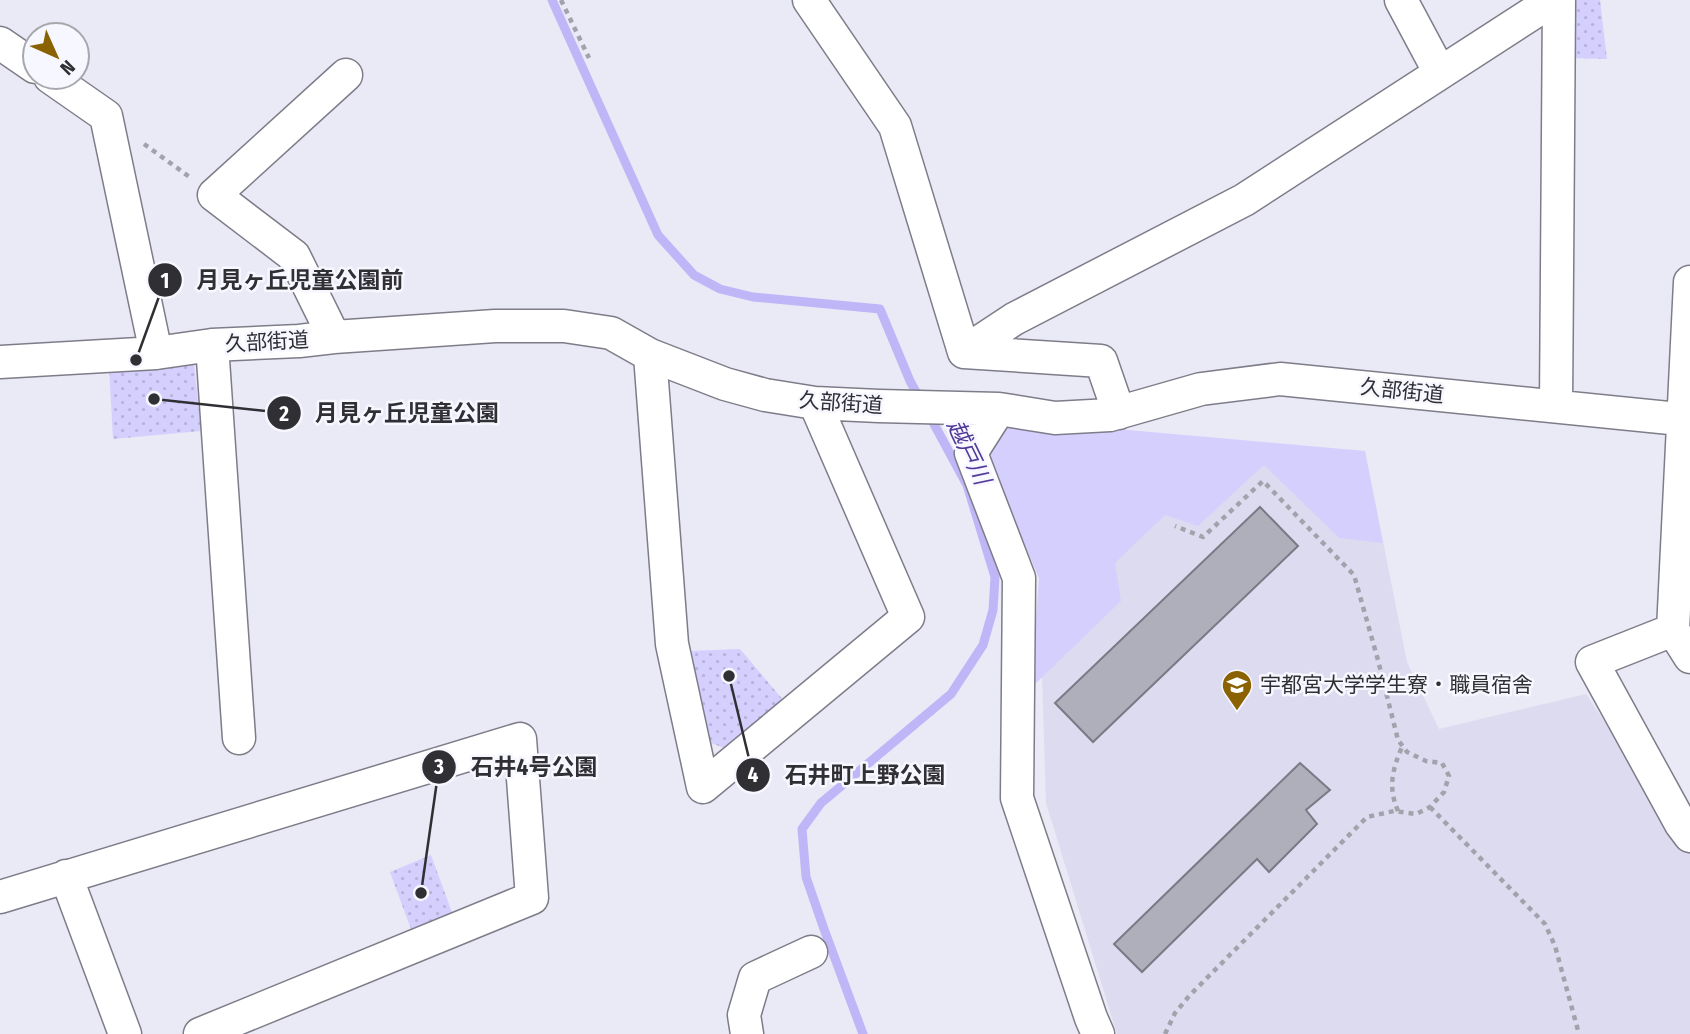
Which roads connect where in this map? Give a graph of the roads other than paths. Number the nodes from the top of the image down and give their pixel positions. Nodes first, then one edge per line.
1 (809, 0) edge
2 (1401, 0) edge
3 (1553, 0) edge
4 (1559, 0) edge
5 (0, 43) edge
6 (21, 57) edge
7 (1440, 73) junction
8 (346, 75) dead end
9 (70, 91) edge
10 (1690, 282) edge
11 (334, 337) junction
12 (212, 345) junction
13 (964, 352) junction
14 (156, 353) junction
15 (650, 355) junction
16 (0, 362) edge
17 (816, 403) junction
18 (1556, 406) junction
19 (999, 409) junction
20 (1119, 413) junction
21 (1686, 419) edge
22 (1673, 630) junction
23 (1690, 657) edge
24 (239, 738) dead end
25 (1690, 836) edge
26 (66, 876) junction
27 (0, 897) edge
28 (811, 952) dead end
29 (125, 1034) edge
30 (200, 1034) edge
31 (747, 1034) edge
32 (1098, 1034) edge

1 - 13 street
2 - 7 street
3 - 7 street
4 - 18 street
5 - 6 street
7 - 13 street
8 - 11 street
9 - 14 street
10 - 21 street
11 - 12 street, 久部街道
11 - 15 street, 久部街道
12 - 14 street, 久部街道
12 - 24 street
13 - 20 street
14 - 16 street, 久部街道
15 - 17 street, 久部街道
15 - 17 street
17 - 19 street, 久部街道
18 - 20 street, 久部街道
18 - 21 street, 久部街道
19 - 20 street, 久部街道
19 - 32 street
21 - 22 street
22 - 23 street
22 - 25 street
26 - 27 street
26 - 29 street
26 - 30 street
28 - 31 street

